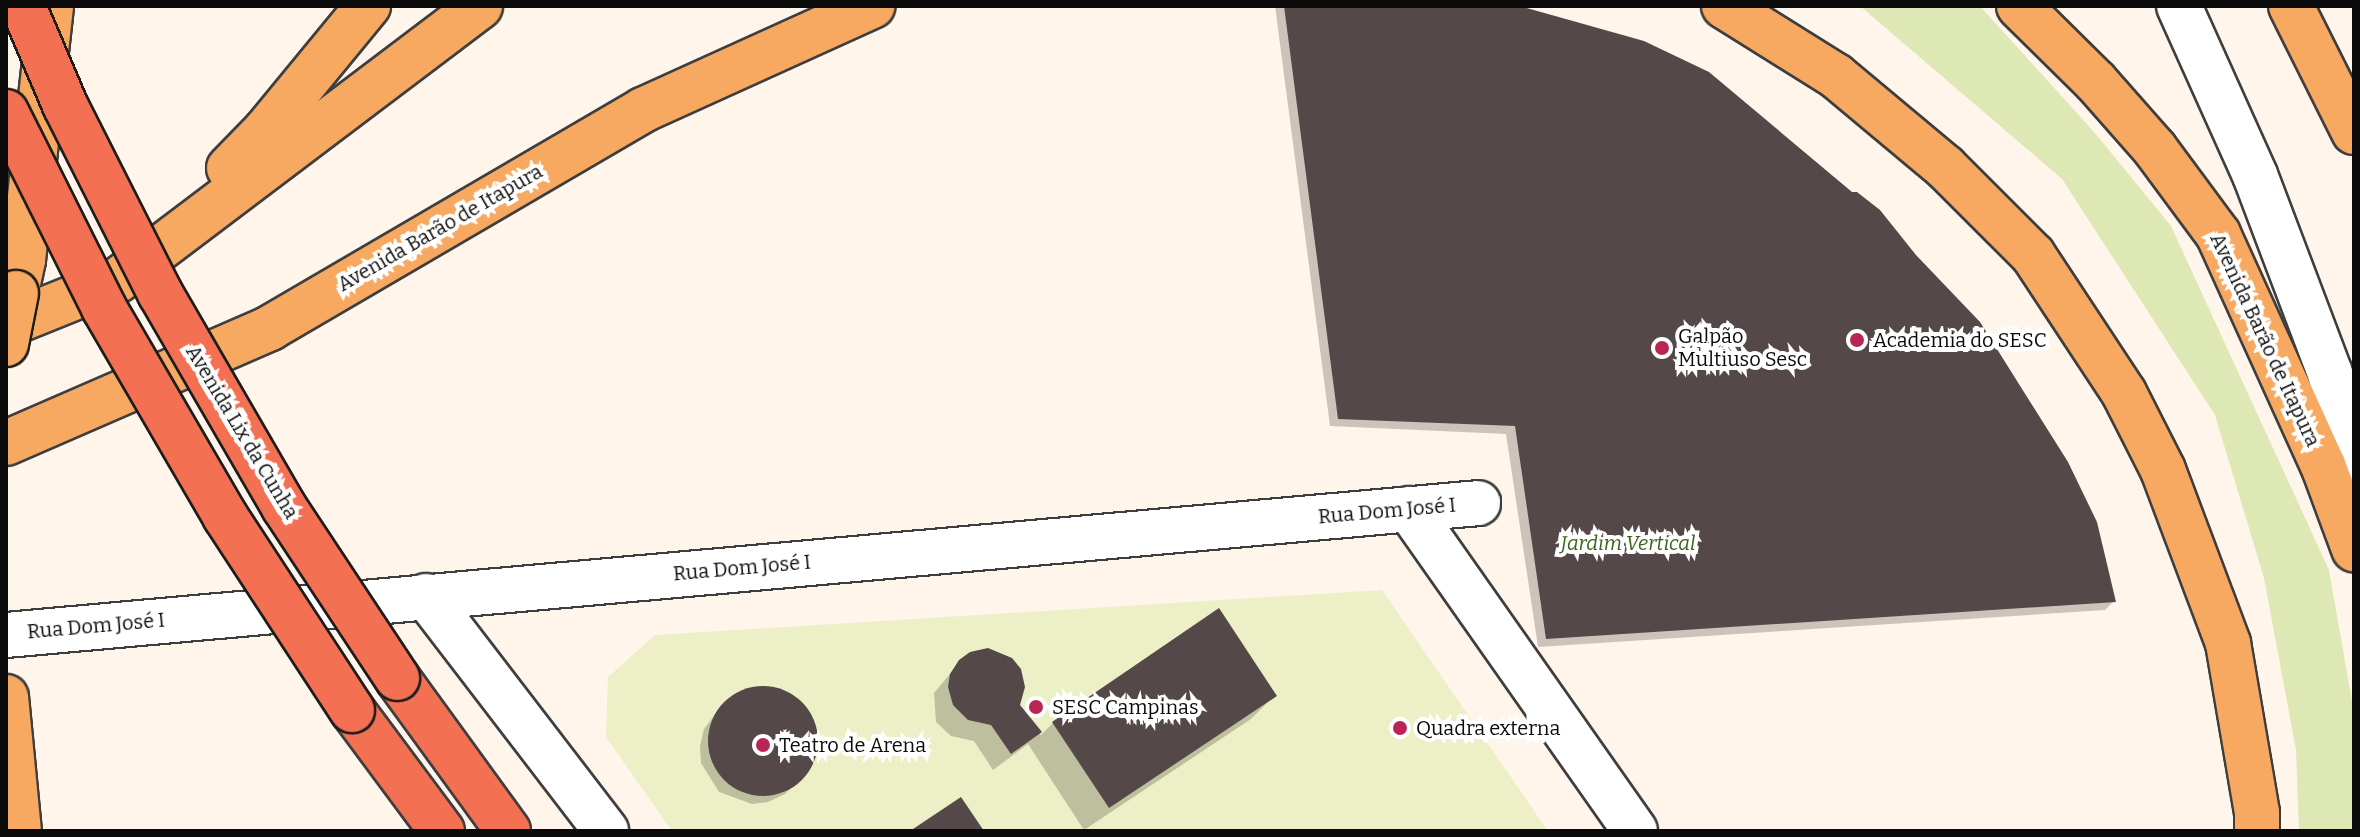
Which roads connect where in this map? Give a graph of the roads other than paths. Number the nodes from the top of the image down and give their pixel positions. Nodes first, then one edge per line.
1 (23, 6) edge
2 (51, 6) edge
3 (368, 6) edge
4 (480, 6) edge
5 (872, 6) edge
6 (1724, 6) edge
7 (2019, 6) edge
8 (2179, 6) edge
9 (2291, 6) edge
10 (6, 112) edge
11 (2354, 132) edge
12 (118, 280) junction
13 (13, 286) edge
14 (6, 344) edge
15 (6, 443) edge
16 (2354, 474) edge
17 (1478, 503) dead end
18 (1409, 509) junction
19 (2354, 549) edge
20 (426, 596) junction
21 (6, 635) edge
22 (6, 697) edge
23 (19, 831) edge
24 (442, 831) edge
25 (508, 831) edge
26 (606, 831) edge
27 (1635, 831) edge
28 (2257, 831) edge

1 - 25 highway, Avenida Lix da Cunha, bridge
2 - 13 main road
3 - 12 main road
4 - 12 main road
5 - 15 main road, Avenida Barão de Itapura
6 - 28 main road
7 - 19 main road, Avenida Barão de Itapura
8 - 16 street
9 - 11 main road
10 - 24 highway, bridge
12 - 13 main road
13 - 14 main road, bridge
17 - 18 street, Rua Dom José I
18 - 20 street, Rua Dom José I
18 - 27 street
20 - 21 street, Rua Dom José I
20 - 26 street
22 - 23 main road

